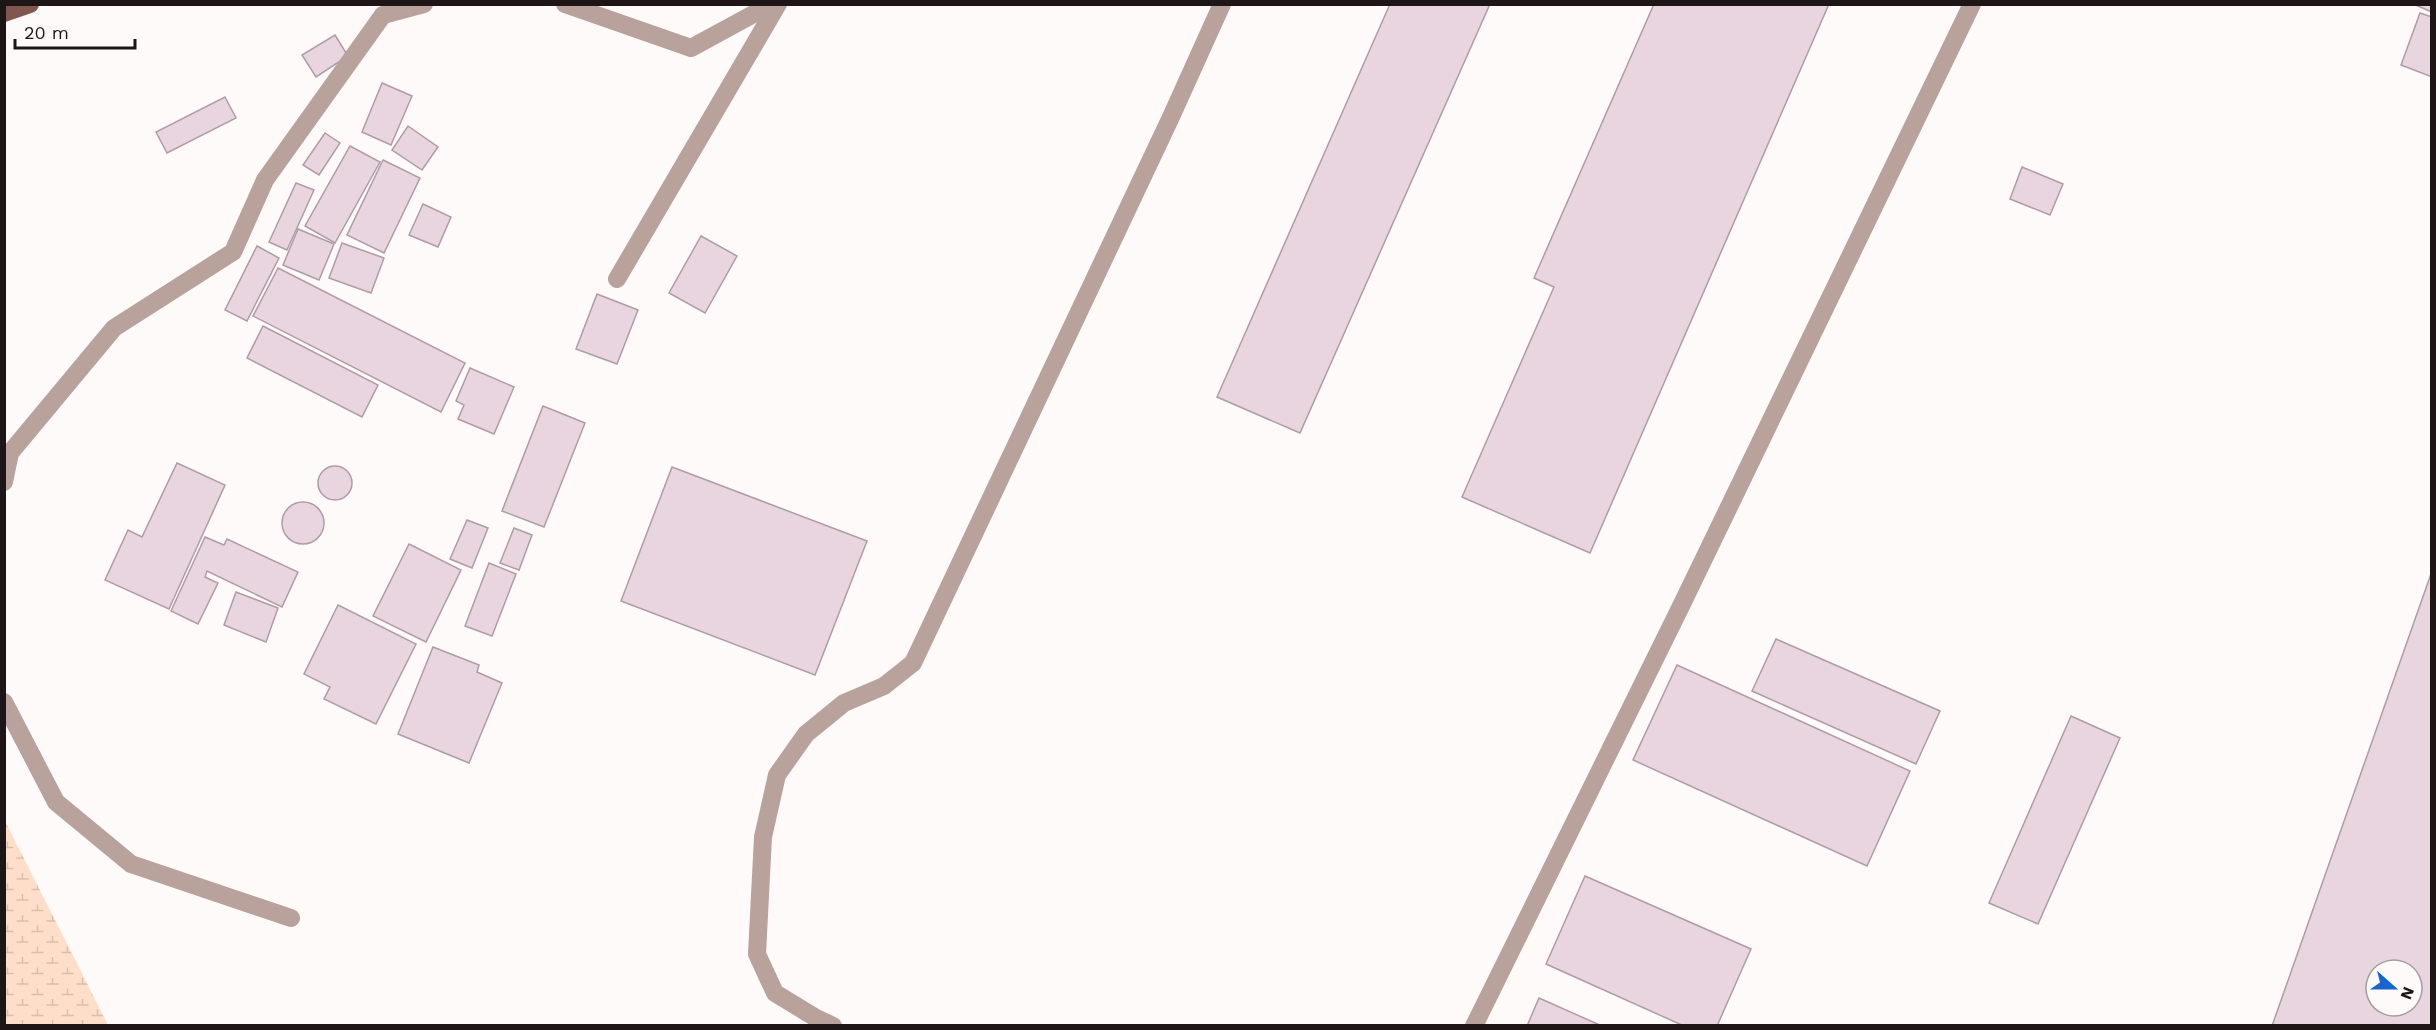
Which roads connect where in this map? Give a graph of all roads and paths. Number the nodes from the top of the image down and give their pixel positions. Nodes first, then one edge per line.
1 (30, 4) edge
2 (424, 4) edge
3 (565, 4) edge
4 (772, 4) edge
5 (778, 4) edge
6 (1222, 4) edge
7 (1972, 4) edge
8 (4, 14) edge
9 (617, 279) dead end
10 (4, 482) edge
11 (4, 702) edge
12 (291, 918) dead end
13 (833, 1026) edge
14 (1474, 1026) edge

1 - 8 main road
2 - 10 lane
3 - 4 lane
5 - 9 lane
6 - 13 lane
7 - 14 lane
11 - 12 lane

